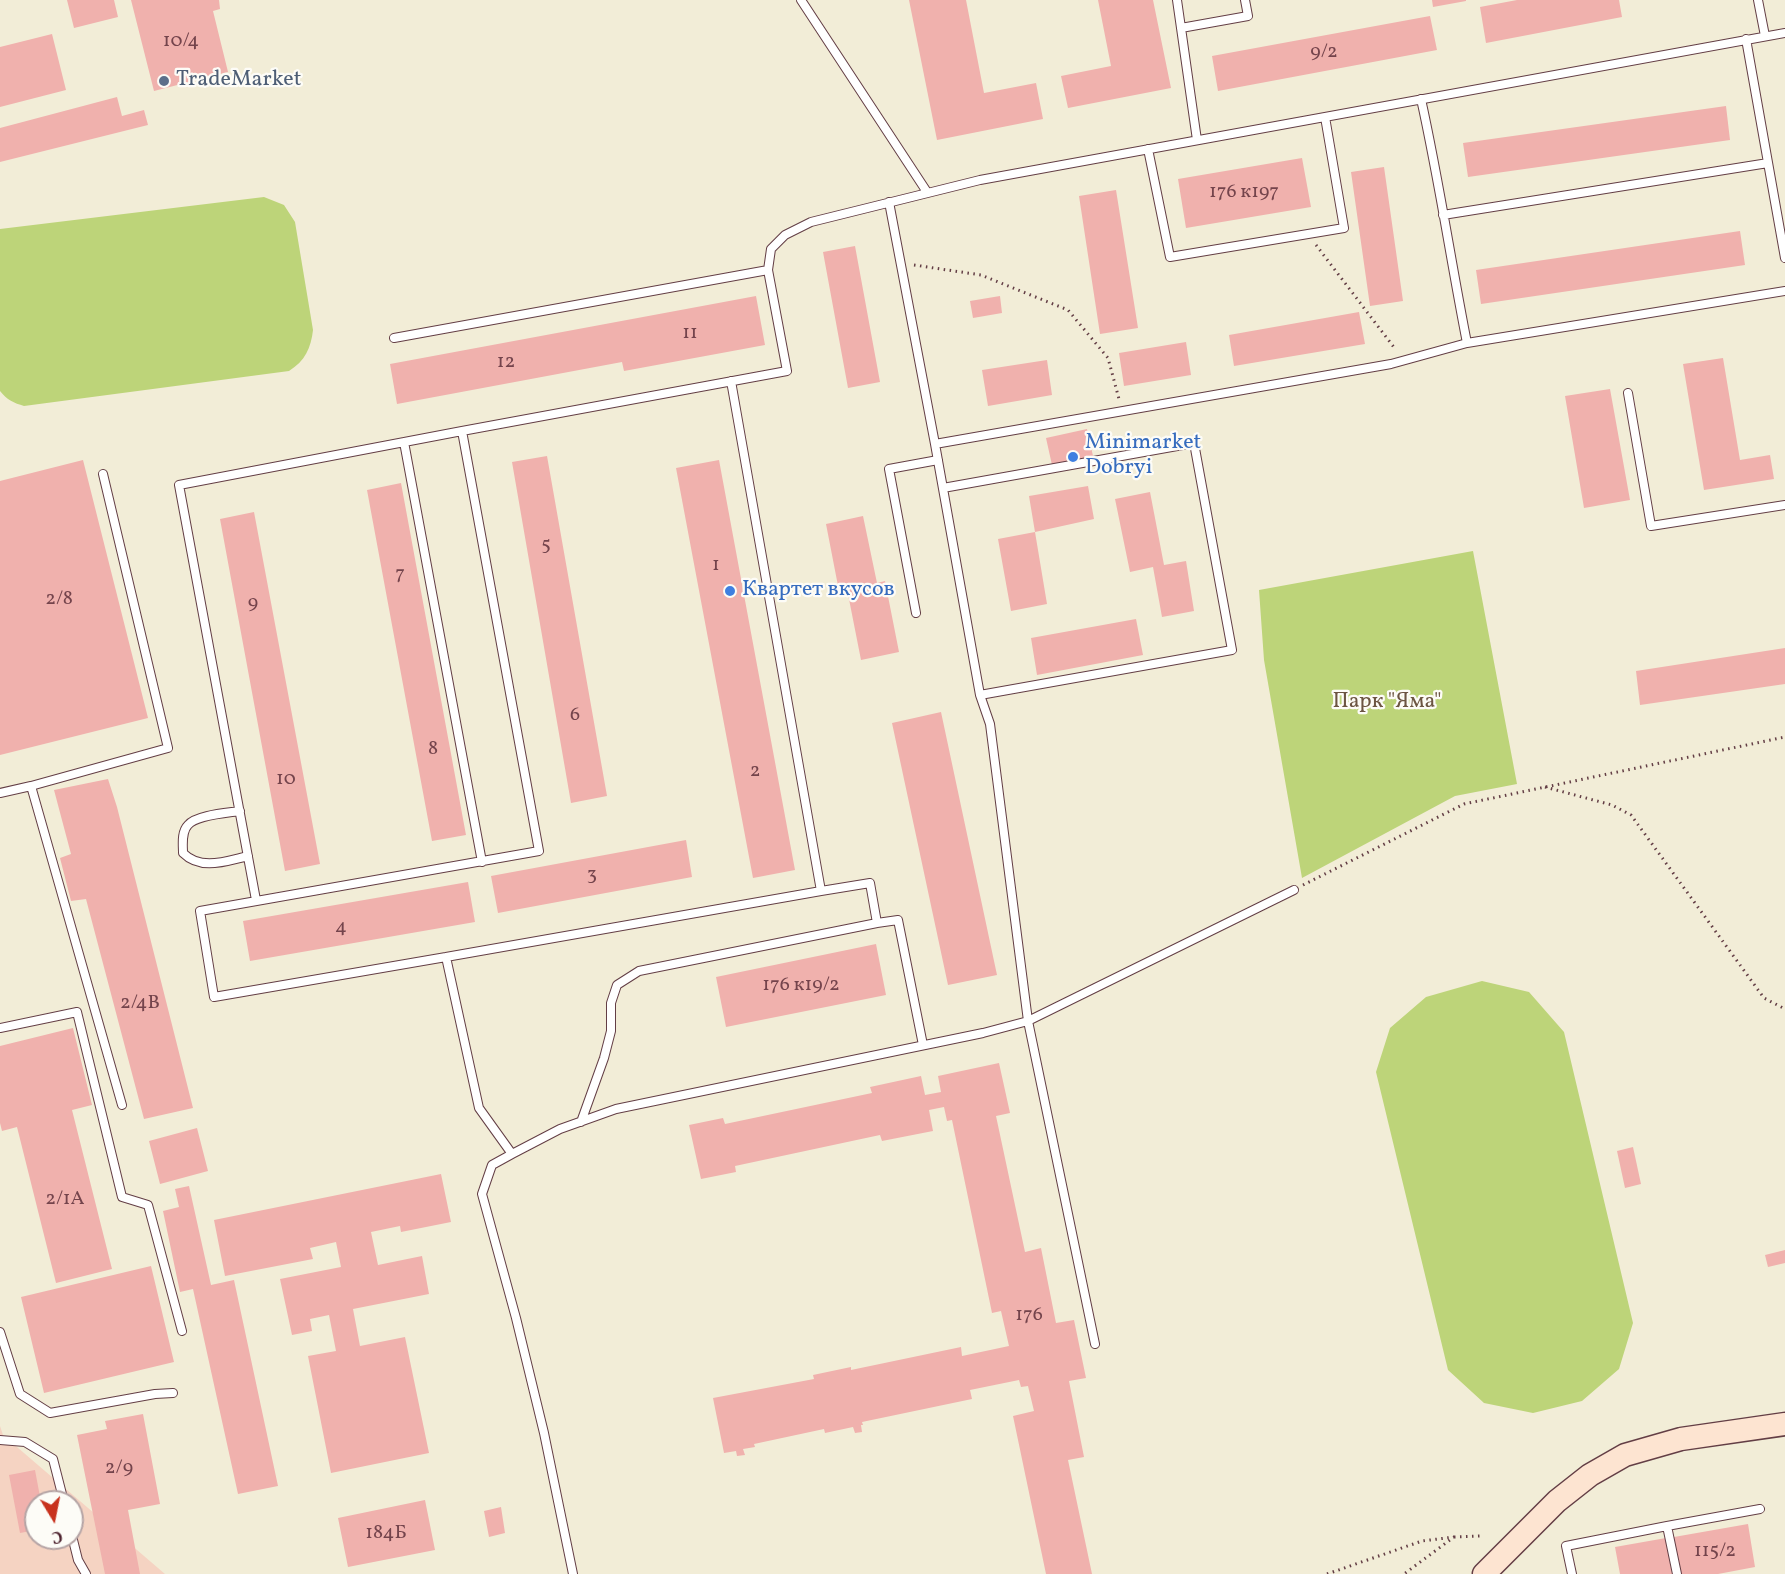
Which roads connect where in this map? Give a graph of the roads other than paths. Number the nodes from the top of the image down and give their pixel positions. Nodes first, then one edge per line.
1 (801, 0) edge
2 (1177, 0) edge
3 (1245, 0) edge
4 (1758, 0) edge
5 (1181, 27) dead end
6 (1785, 33) edge
7 (1765, 36) junction
8 (1746, 39) junction
9 (1420, 99) junction
10 (1325, 117) junction
11 (1197, 140) junction
12 (1148, 149) junction
13 (1768, 163) junction
14 (927, 192) junction
15 (889, 202) junction
16 (1443, 215) junction
17 (1785, 258) edge
18 (768, 270) junction
19 (1785, 291) edge
20 (394, 339) dead end
21 (1467, 343) junction
22 (731, 381) junction
23 (1628, 393) dead end
24 (462, 431) junction
25 (404, 442) junction
26 (935, 444) junction
27 (938, 460) junction
28 (103, 474) dead end
29 (943, 488) junction
30 (1785, 505) edge
31 (916, 613) dead end
32 (980, 695) junction
33 (31, 786) junction
34 (0, 793) edge
35 (240, 811) junction
36 (248, 856) junction
37 (482, 861) junction
38 (1294, 890) road end
39 (821, 891) junction
40 (256, 900) junction
41 (876, 923) junction
42 (446, 957) junction
43 (1028, 1021) junction
44 (0, 1028) edge
45 (923, 1045) junction
46 (122, 1105) dead end
47 (581, 1122) junction
48 (512, 1154) junction
49 (182, 1331) dead end
50 (0, 1332) edge
51 (1095, 1344) dead end
52 (173, 1393) dead end
53 (1785, 1424) edge
54 (0, 1440) edge
55 (61, 1490) edge
56 (1760, 1509) dead end
57 (1667, 1526) junction
58 (76, 1550) edge
59 (86, 1574) edge
60 (573, 1574) edge
61 (1484, 1574) edge
62 (1572, 1574) edge
63 (1677, 1574) edge

1 - 14 lane
2 - 11 lane
3 - 5 lane
4 - 7 lane
6 - 7 lane
7 - 8 lane
8 - 9 lane
8 - 13 lane
9 - 10 lane
9 - 16 lane
10 - 11 lane
10 - 12 lane
11 - 12 lane
12 - 14 lane
13 - 16 lane
13 - 17 lane
14 - 15 lane
15 - 18 lane
15 - 26 lane
16 - 21 lane
18 - 20 lane
18 - 22 lane
19 - 21 lane
21 - 26 lane
22 - 24 lane
22 - 39 lane
23 - 30 lane
24 - 25 lane
24 - 37 lane
25 - 35 lane
25 - 37 lane
26 - 27 lane
27 - 29 lane
27 - 31 lane
28 - 33 lane
29 - 32 lane
29 - 32 lane
32 - 43 lane
33 - 34 lane
33 - 46 lane
35 - 36 lane
35 - 36 lane
36 - 40 lane
37 - 40 lane
38 - 43 lane
39 - 41 lane
39 - 42 lane
40 - 42 lane
41 - 45 lane
41 - 47 lane
42 - 48 lane
43 - 45 lane
43 - 51 lane
44 - 49 lane
45 - 47 lane
47 - 48 lane
48 - 60 lane
50 - 52 lane
53 - 61 main road
54 - 55 lane
56 - 57 lane
57 - 62 lane
57 - 63 lane
58 - 59 lane

